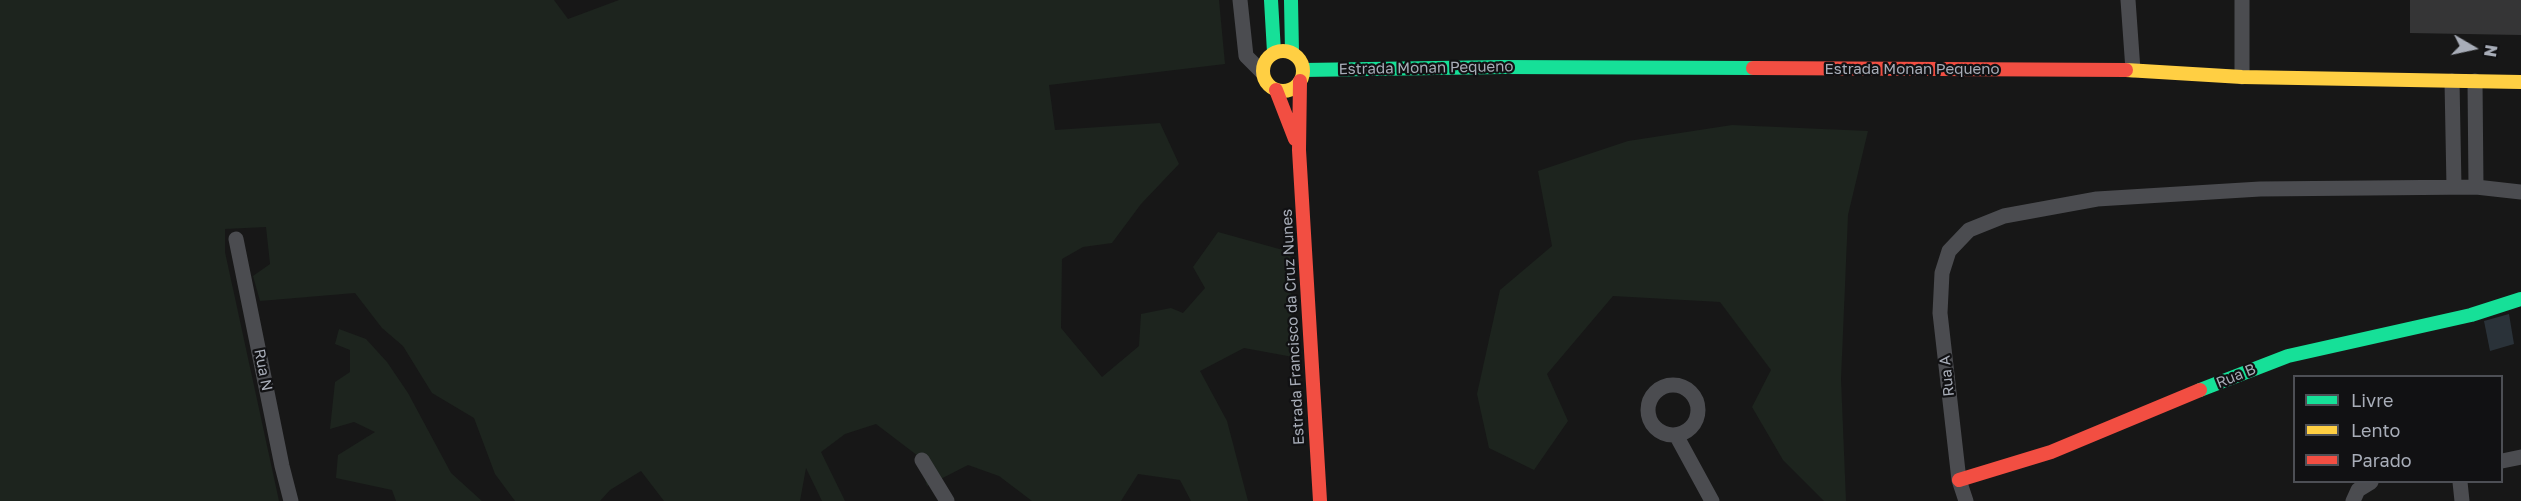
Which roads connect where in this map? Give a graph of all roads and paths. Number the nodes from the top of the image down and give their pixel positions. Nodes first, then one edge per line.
1 (1240, 0) edge
2 (1271, 0) edge
3 (1291, 0) edge
4 (2128, 0) edge
5 (2242, 0) edge
6 (1274, 52) junction
7 (1292, 52) junction
8 (2133, 70) junction
9 (1262, 72) junction
10 (1301, 75) junction
11 (2242, 77) junction
12 (2452, 81) junction
13 (2475, 81) junction
14 (2521, 82) edge
15 (1276, 90) junction
16 (1299, 150) junction
17 (2454, 187) junction
18 (2476, 187) junction
19 (2521, 192) edge
20 (236, 238) dead end
21 (2521, 299) edge
22 (1676, 435) dead end
23 (2521, 457) edge
24 (922, 460) dead end
25 (2503, 461) edge
26 (1959, 480) junction
27 (2369, 483) edge
28 (2460, 483) edge
29 (291, 501) edge
30 (947, 501) edge
31 (1320, 501) edge
32 (1712, 501) edge
33 (1966, 501) edge
34 (2353, 501) edge
35 (2462, 501) edge

1 - 9 street
2 - 6 street
3 - 7 street
4 - 8 street
5 - 11 street
6 - 7 street
6 - 9 street
7 - 10 street
8 - 10 street, Estrada Monan Pequeno
8 - 11 street, Estrada Monan Pequeno
9 - 15 street
10 - 15 street
10 - 16 street, Estrada Francisco da Cruz Nunes
11 - 12 street, Estrada Monan Pequeno
12 - 13 street, Estrada Monan Pequeno
12 - 17 street
13 - 14 street, Estrada Monan Pequeno
13 - 18 street
15 - 16 street, Estrada Francisco da Cruz Nunes
16 - 31 street, Estrada Francisco da Cruz Nunes
17 - 18 street
17 - 26 street, Rua A
18 - 19 street
20 - 29 street, Rua N
21 - 26 street, Rua B
22 - 32 street
23 - 25 street
24 - 30 street
26 - 33 street, Rua A
27 - 34 street
28 - 35 street

